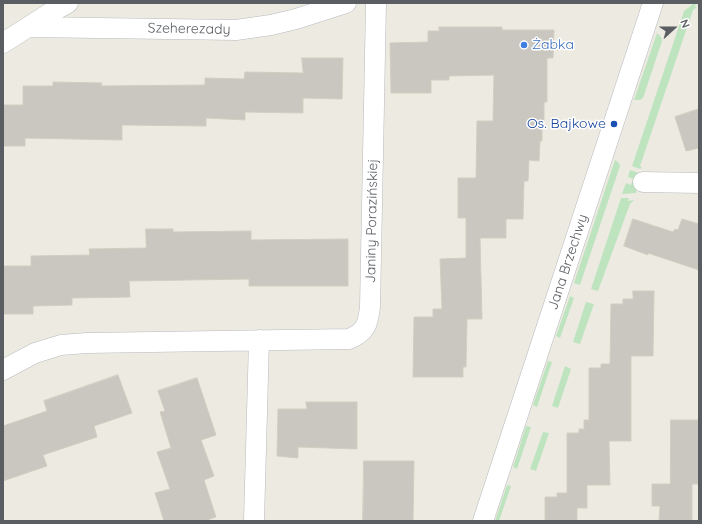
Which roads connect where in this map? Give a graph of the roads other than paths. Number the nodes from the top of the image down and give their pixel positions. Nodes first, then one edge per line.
1 (68, 3) edge
2 (346, 3) edge
3 (376, 3) edge
4 (653, 3) edge
5 (29, 27) junction
6 (3, 43) edge
7 (643, 182) dead end
8 (699, 183) edge
9 (259, 340) junction
10 (3, 370) edge
11 (254, 521) edge
12 (483, 521) edge

1 - 5 street
2 - 5 street, Szeherezady
3 - 9 street, Janiny Porazińskiej
4 - 12 street, Jana Brzechwy
5 - 6 street
7 - 8 street
9 - 10 street, Janiny Porazińskiej
9 - 11 street

